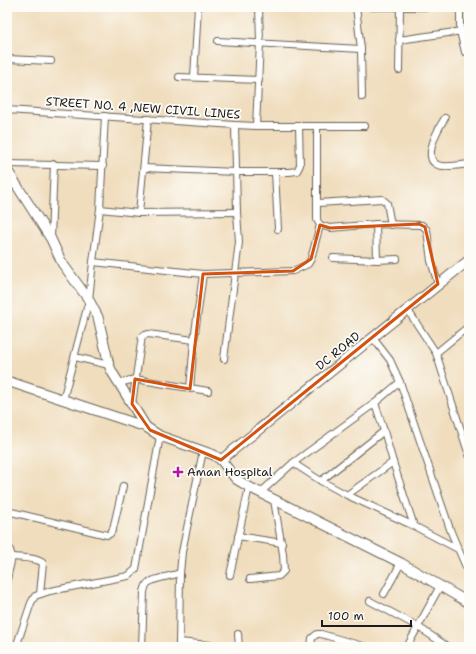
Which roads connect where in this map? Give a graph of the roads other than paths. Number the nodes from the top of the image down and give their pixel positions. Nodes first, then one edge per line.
1 (198, 7) edge
2 (259, 7) edge
3 (356, 7) edge
4 (372, 7) edge
5 (380, 7) edge
6 (436, 7) edge
7 (460, 7) edge
8 (400, 8) edge
9 (469, 30) edge
10 (460, 31) junction
11 (400, 40) junction
12 (218, 41) dead end
13 (260, 44) junction
14 (361, 49) junction
15 (465, 52) dead end
16 (7, 59) edge
17 (51, 61) dead end
18 (399, 70) dead end
19 (179, 77) dead end
20 (194, 77) junction
21 (259, 80) junction
22 (362, 97) dead end
23 (7, 110) edge
24 (105, 116) junction
25 (445, 118) dead end
26 (148, 119) junction
27 (235, 126) junction
28 (256, 126) junction
29 (300, 126) junction
30 (317, 126) junction
31 (365, 126) dead end
32 (7, 164) edge
33 (54, 164) junction
34 (469, 164) edge
35 (103, 166) junction
36 (144, 168) junction
37 (7, 170) edge
38 (236, 172) junction
39 (276, 172) junction
40 (7, 185) edge
41 (18, 185) junction
42 (318, 203) junction
43 (100, 209) junction
44 (237, 212) junction
45 (139, 213) junction
46 (376, 224) junction
47 (320, 225) junction
48 (391, 225) junction
49 (278, 228) dead end
50 (51, 239) junction
51 (333, 258) dead end
52 (397, 259) dead end
53 (377, 260) junction
54 (469, 260) edge
55 (93, 262) junction
56 (235, 273) junction
57 (203, 274) junction
58 (438, 284) junction
59 (89, 300) junction
60 (407, 309) junction
61 (469, 327) edge
62 (373, 338) junction
63 (194, 340) junction
64 (436, 353) junction
65 (75, 357) junction
66 (224, 359) dead end
67 (109, 365) junction
68 (135, 378) junction
69 (7, 381) edge
70 (400, 382) junction
71 (119, 383) junction
72 (190, 389) junction
73 (208, 391) dead end
74 (63, 400) junction
75 (374, 403) junction
76 (132, 404) junction
77 (146, 427) junction
78 (384, 431) junction
79 (160, 436) junction
80 (203, 451) junction
81 (469, 455) edge
82 (221, 460) junction
83 (293, 462) junction
84 (393, 462) junction
85 (321, 481) junction
86 (123, 486) dead end
87 (249, 487) junction
88 (260, 493) junction
89 (347, 495) junction
90 (274, 500) junction
91 (7, 511) edge
92 (414, 526) junction
93 (238, 536) junction
94 (282, 543) junction
95 (7, 548) edge
96 (458, 549) junction
97 (12, 557) junction
98 (401, 563) junction
99 (469, 571) edge
100 (180, 574) junction
101 (230, 575) dead end
102 (7, 579) edge
103 (250, 579) dead end
104 (440, 586) junction
105 (40, 594) junction
106 (384, 594) dead end
107 (370, 601) dead end
108 (469, 603) edge
109 (417, 626) junction
110 (238, 634) dead end
111 (179, 645) edge
112 (16, 647) edge
113 (142, 647) edge
114 (212, 647) edge
115 (239, 647) edge
116 (311, 647) edge
117 (366, 647) edge
118 (407, 647) edge
119 (448, 647) edge

1 - 20 street
2 - 13 street, STREET NO. 4 ,NEW CIVIL LINES
3 - 14 street
4 - 5 street
5 - 8 street
6 - 8 street
7 - 10 street
8 - 11 street
9 - 10 street
10 - 11 street
10 - 15 street
11 - 18 street
12 - 13 street
13 - 14 street
13 - 21 street, STREET NO. 4 ,NEW CIVIL LINES
14 - 22 street
16 - 17 street
19 - 20 street
20 - 21 street
21 - 28 street, STREET NO. 4 ,NEW CIVIL LINES
23 - 24 street, STREET NO. 4 ,NEW CIVIL LINES
24 - 26 street, STREET NO. 4 ,NEW CIVIL LINES
24 - 35 street
25 - 34 street
26 - 27 street, STREET NO. 4 ,NEW CIVIL LINES
26 - 36 street
27 - 28 street, STREET NO. 4 ,NEW CIVIL LINES
27 - 38 street
28 - 29 street
29 - 30 street
29 - 39 street
30 - 31 street
30 - 42 street
32 - 33 street
33 - 35 street
33 - 50 street
35 - 43 street
36 - 38 street
36 - 45 street
37 - 41 main road
38 - 39 street
38 - 44 street
39 - 49 street
40 - 41 street
41 - 50 main road
42 - 47 street
42 - 48 street
43 - 45 street
43 - 55 street
44 - 45 street
44 - 56 street
46 - 47 street
46 - 48 street
46 - 53 street
47 - 56 street
48 - 58 street
50 - 59 main road
51 - 53 street
52 - 53 street
54 - 58 main road, DC ROAD
55 - 57 street
55 - 59 street
56 - 57 street
56 - 66 street
57 - 63 street
58 - 60 main road, DC ROAD
59 - 65 street
59 - 67 main road
60 - 62 main road, DC ROAD
60 - 64 street
61 - 64 street
62 - 70 street
62 - 82 main road, DC ROAD
63 - 68 street
63 - 72 street
64 - 81 street
65 - 67 street
65 - 74 street
67 - 71 main road
68 - 71 street
68 - 72 street
68 - 76 street
69 - 74 main road
70 - 75 street
70 - 96 street
71 - 76 main road
72 - 73 street
74 - 77 main road
75 - 78 street
75 - 83 street
76 - 77 main road
77 - 79 main road
78 - 84 street
78 - 85 street
79 - 80 main road
79 - 105 street
80 - 82 main road
80 - 100 street
82 - 87 main road
83 - 85 street
83 - 88 street
84 - 89 street
84 - 92 street
85 - 89 street
86 - 91 street
87 - 88 main road
87 - 93 street
88 - 90 main road
89 - 92 street
90 - 94 street
90 - 98 main road
92 - 96 street
93 - 94 street
93 - 101 street
94 - 103 street
95 - 97 street
96 - 99 street
97 - 102 street
97 - 105 street
98 - 104 main road
98 - 106 street
100 - 111 street
100 - 113 street
104 - 108 main road
104 - 109 street
105 - 112 street
107 - 109 street
109 - 118 street
109 - 119 street
110 - 115 street
111 - 114 street
116 - 117 street

